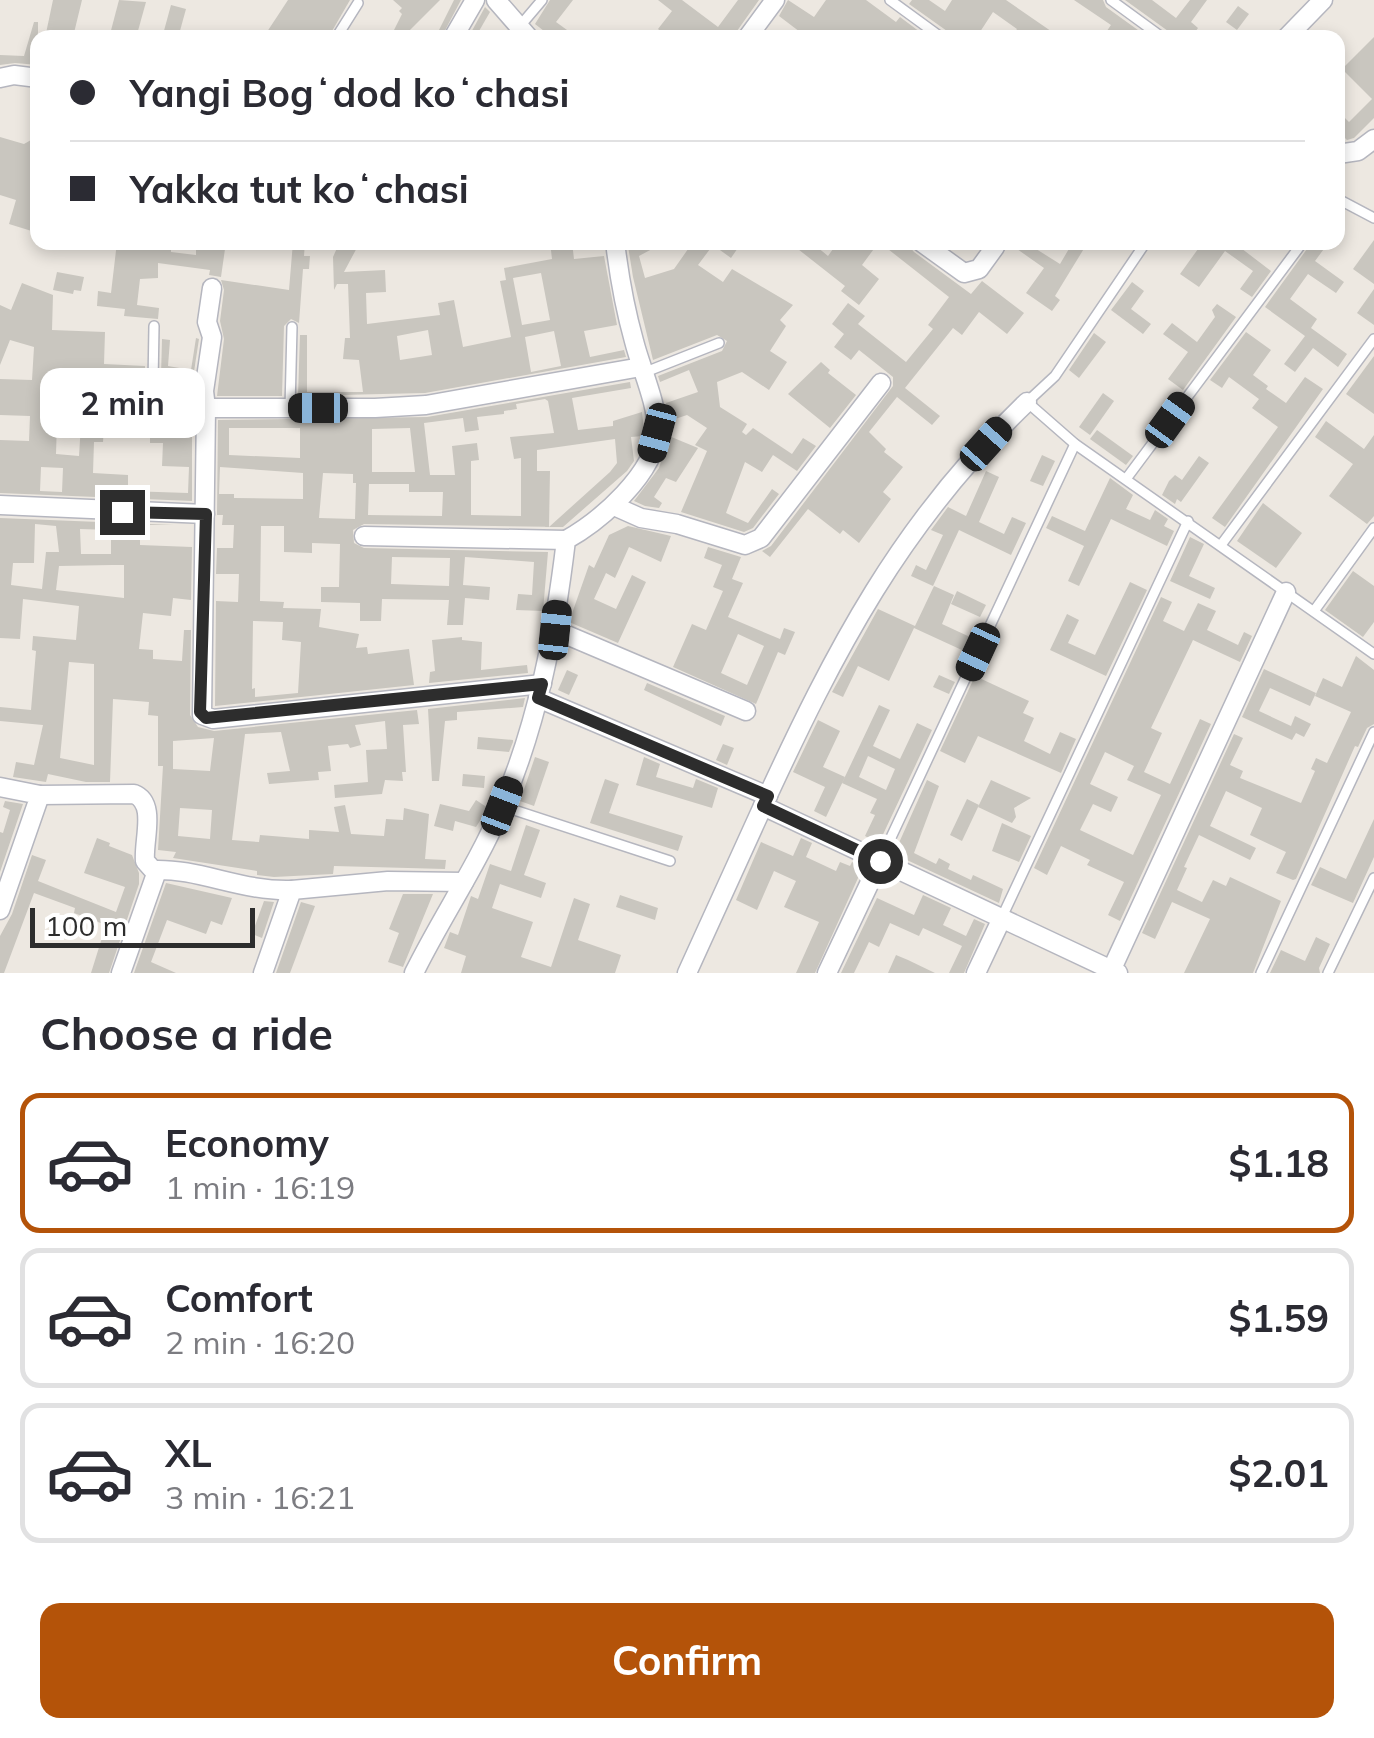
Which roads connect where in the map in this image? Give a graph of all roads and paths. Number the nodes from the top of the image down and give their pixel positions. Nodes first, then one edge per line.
1 (475, 0) edge
2 (496, 0) edge
3 (542, 0) edge
4 (775, 0) edge
5 (890, 0) edge
6 (1111, 0) edge
7 (1323, 0) edge
8 (358, 4) dead end
9 (341, 30) edge
10 (458, 30) edge
11 (522, 30) edge
12 (525, 30) edge
13 (753, 30) edge
14 (931, 30) edge
15 (1152, 30) edge
16 (1294, 30) edge
17 (30, 77) edge
18 (0, 78) edge
19 (1374, 139) edge
20 (1345, 154) edge
21 (1345, 202) edge
22 (1374, 218) edge
23 (617, 250) edge
24 (931, 250) edge
25 (993, 250) edge
26 (1141, 250) edge
27 (1296, 250) edge
28 (212, 288) dead end
29 (154, 326) dead end
30 (292, 327) dead end
31 (1374, 339) edge
32 (718, 343) dead end
33 (642, 370) junction
34 (114, 382) dead end
35 (153, 383) junction
36 (881, 384) dead end
37 (204, 387) junction
38 (1027, 402) junction
39 (206, 408) junction
40 (290, 408) junction
41 (1075, 444) junction
42 (1126, 479) junction
43 (0, 506) edge
44 (614, 506) junction
45 (206, 514) junction
46 (1188, 522) junction
47 (1374, 528) edge
48 (364, 536) dead end
49 (566, 540) junction
50 (1222, 544) junction
51 (1286, 592) junction
52 (1314, 611) junction
53 (555, 630) junction
54 (1374, 654) edge
55 (540, 691) junction
56 (746, 710) dead end
57 (1374, 732) edge
58 (0, 787) edge
59 (40, 796) junction
60 (765, 802) junction
61 (502, 806) junction
62 (670, 860) dead end
63 (880, 861) junction
64 (157, 871) junction
65 (1374, 878) edge
66 (464, 882) junction
67 (292, 890) junction
68 (0, 910) edge
69 (1002, 918) junction
70 (1114, 972) edge
71 (121, 973) edge
72 (263, 973) edge
73 (414, 973) edge
74 (686, 973) edge
75 (827, 973) edge
76 (976, 973) edge
77 (1261, 973) edge
78 (1328, 973) edge

1 - 10 street
2 - 11 street
3 - 12 lane
4 - 13 street
5 - 14 lane
6 - 15 lane
7 - 16 street
8 - 9 lane
17 - 18 street
19 - 20 street
21 - 22 lane
23 - 33 street
24 - 25 street
26 - 38 lane
27 - 42 lane
28 - 37 street
29 - 35 lane
30 - 40 lane
31 - 50 lane
32 - 33 lane
33 - 40 street
33 - 44 street
34 - 35 lane
35 - 37 lane
36 - 44 street
37 - 39 street
38 - 41 lane
38 - 60 street
39 - 40 street
39 - 45 street
41 - 42 lane
41 - 63 lane
42 - 46 lane
43 - 45 street
44 - 49 street
45 - 55 street
46 - 50 lane
46 - 69 lane
47 - 52 lane
48 - 49 street
49 - 53 street
50 - 51 lane
51 - 52 lane
51 - 70 street
52 - 54 lane
53 - 55 street
53 - 56 street
55 - 60 street
55 - 61 street
57 - 77 lane
58 - 59 street
59 - 64 street
59 - 68 street
60 - 63 street
60 - 74 street
61 - 62 lane
61 - 66 street
63 - 69 street
63 - 75 street
64 - 67 street
64 - 71 street
65 - 78 lane
66 - 67 street
66 - 73 street
67 - 72 street
69 - 70 street
69 - 76 street

